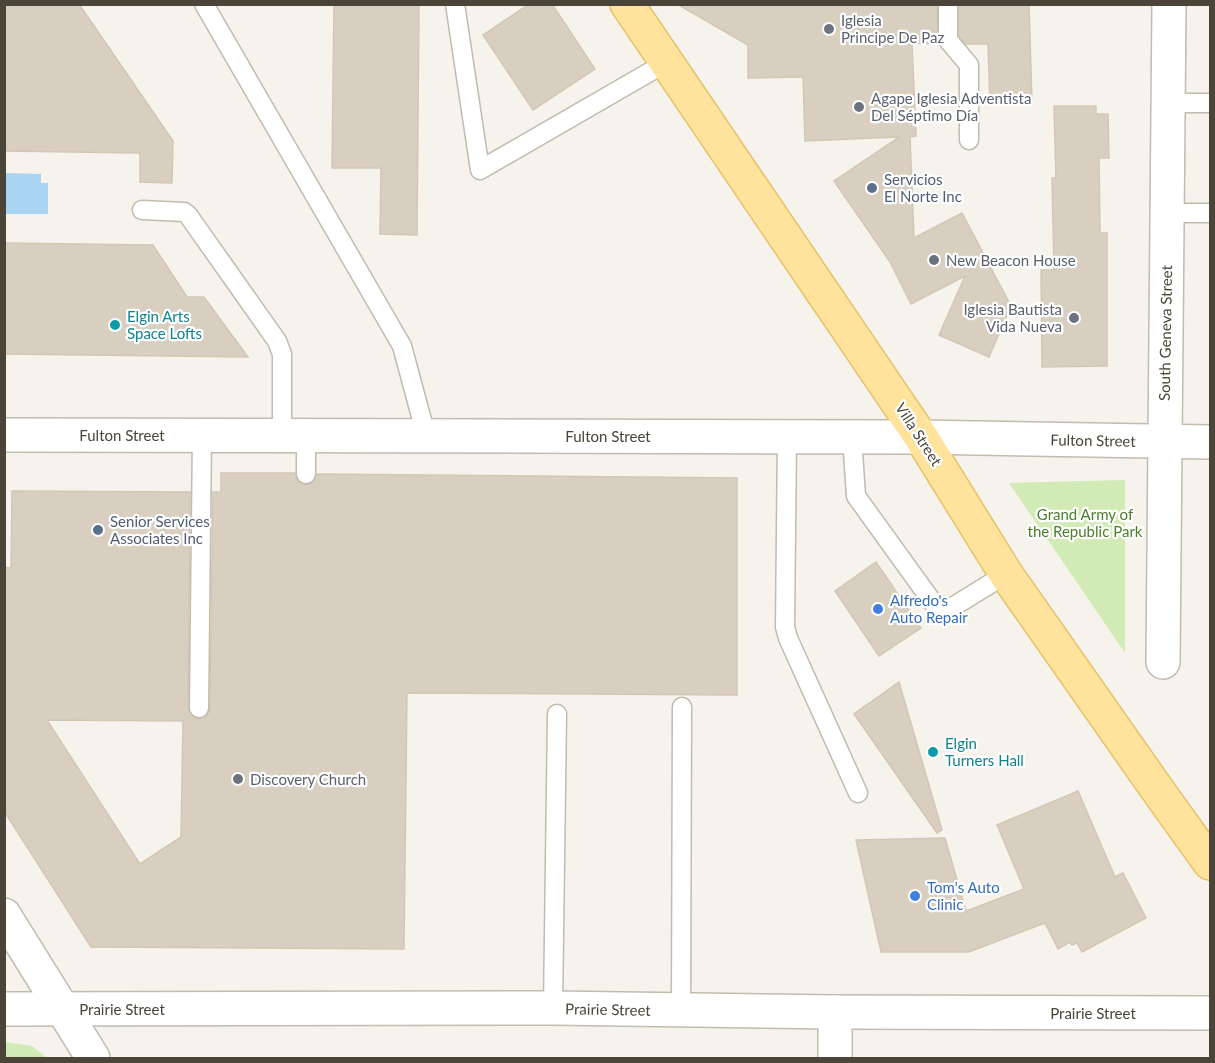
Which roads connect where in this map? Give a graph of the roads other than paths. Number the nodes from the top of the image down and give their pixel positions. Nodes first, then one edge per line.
1 (204, 4) edge
2 (455, 4) edge
3 (627, 4) edge
4 (948, 4) edge
5 (1169, 4) edge
6 (667, 62) junction
7 (1168, 102) junction
8 (1210, 102) edge
9 (969, 140) dead end
10 (142, 210) dead end
11 (1167, 213) junction
12 (1210, 213) edge
13 (4, 435) edge
14 (202, 435) junction
15 (294, 435) junction
16 (426, 435) junction
17 (787, 436) junction
18 (852, 436) junction
19 (921, 436) junction
20 (1164, 442) junction
21 (1210, 442) edge
22 (306, 474) dead end
23 (1006, 574) junction
24 (1163, 662) dead end
25 (682, 707) dead end
26 (199, 708) dead end
27 (557, 714) dead end
28 (858, 793) dead end
29 (1210, 863) edge
30 (4, 915) edge
31 (553, 1008) junction
32 (4, 1009) edge
33 (62, 1009) junction
34 (681, 1009) junction
35 (835, 1012) junction
36 (1210, 1013) edge
37 (93, 1059) edge
38 (835, 1059) edge

1 - 16 lane
2 - 6 lane
3 - 6 main road, Villa Street
4 - 9 lane
5 - 7 street, South Geneva Street
6 - 19 main road, Villa Street
7 - 8 lane
7 - 11 street, South Geneva Street
10 - 15 lane
11 - 12 lane
11 - 20 street, South Geneva Street
13 - 14 street, Fulton Street
14 - 15 street, Fulton Street
14 - 26 lane
15 - 16 street, Fulton Street
15 - 22 lane
16 - 17 street, Fulton Street
17 - 18 street, Fulton Street
17 - 28 lane
18 - 19 street, Fulton Street
18 - 23 lane
19 - 20 street, Fulton Street
19 - 23 main road, Villa Street
20 - 21 street, Fulton Street
20 - 24 street, South Geneva Street
23 - 29 main road, Villa Street
25 - 34 lane
27 - 31 lane
30 - 33 street
31 - 33 street, Prairie Street
31 - 34 street, Prairie Street
32 - 33 street, Prairie Street
33 - 37 street
34 - 35 street, Prairie Street
35 - 36 street, Prairie Street
35 - 38 street

